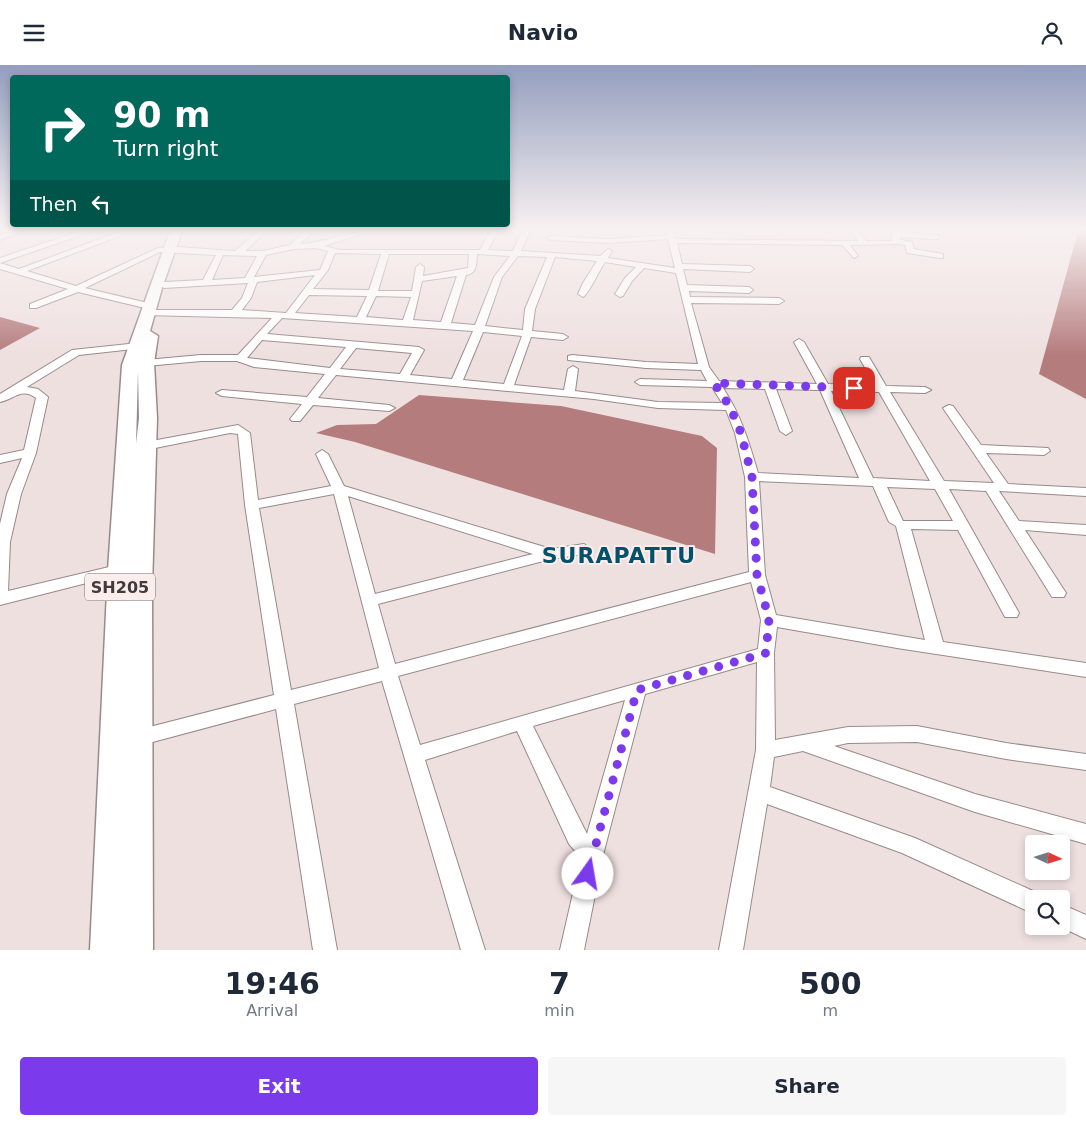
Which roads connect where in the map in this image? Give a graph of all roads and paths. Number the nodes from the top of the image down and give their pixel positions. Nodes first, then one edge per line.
1 (24, 272) edge
2 (111, 272) edge
3 (165, 272) edge
4 (168, 272) edge
5 (211, 272) edge
6 (254, 272) edge
7 (319, 272) edge
8 (322, 272) edge
9 (379, 272) edge
10 (420, 272) edge
11 (468, 272) edge
12 (502, 272) edge
13 (545, 272) edge
14 (595, 272) edge
15 (635, 272) edge
16 (662, 272) edge
17 (680, 272) edge
18 (657, 273) dead end
19 (462, 275) junction
20 (419, 279) junction
21 (251, 280) junction
22 (206, 282) junction
23 (164, 285) junction
24 (76, 289) junction
25 (749, 289) dead end
26 (307, 293) junction
27 (372, 294) junction
28 (416, 294) junction
29 (583, 294) dead end
30 (620, 294) dead end
31 (684, 294) junction
32 (779, 301) dead end
33 (33, 306) dead end
34 (150, 310) junction
35 (235, 313) junction
36 (283, 316) junction
37 (360, 320) junction
38 (407, 323) junction
39 (444, 325) junction
40 (478, 329) junction
41 (528, 334) junction
42 (261, 337) junction
43 (563, 337) dead end
44 (799, 342) dead end
45 (354, 344) junction
46 (142, 354) junction
47 (241, 358) junction
48 (865, 359) dead end
49 (704, 367) junction
50 (334, 371) junction
51 (403, 378) junction
52 (640, 382) dead end
53 (456, 383) junction
54 (714, 383) junction
55 (769, 385) junction
56 (508, 387) junction
57 (824, 387) junction
58 (16, 389) junction
59 (884, 389) junction
60 (924, 390) dead end
61 (222, 393) dead end
62 (569, 394) junction
63 (0, 399) edge
64 (310, 400) junction
65 (730, 407) junction
66 (389, 408) dead end
67 (948, 409) dead end
68 (296, 419) dead end
69 (786, 431) dead end
70 (145, 446) junction
71 (977, 449) junction
72 (1044, 451) dead end
73 (30, 453) junction
74 (322, 454) dead end
75 (0, 459) edge
76 (752, 477) junction
77 (873, 482) junction
78 (939, 484) junction
79 (997, 487) junction
80 (339, 489) junction
81 (1086, 491) edge
82 (14, 494) junction
83 (0, 496) edge
84 (252, 505) junction
85 (896, 522) dead end
86 (1016, 525) junction
87 (962, 526) junction
88 (1086, 530) edge
89 (2, 542) edge
90 (584, 549) dead end
91 (551, 554) junction
92 (131, 567) junction
93 (757, 575) junction
94 (1058, 593) dead end
95 (0, 599) edge
96 (370, 601) junction
97 (1011, 613) dead end
98 (769, 619) junction
99 (936, 648) junction
100 (766, 653) junction
101 (1086, 671) edge
102 (389, 674) junction
103 (637, 690) junction
104 (284, 700) junction
105 (522, 723) junction
106 (138, 739) junction
107 (804, 743) junction
108 (114, 745) junction
109 (766, 750) junction
110 (413, 755) junction
111 (1086, 762) edge
112 (758, 792) junction
113 (1086, 834) edge
114 (592, 855) junction
115 (1025, 899) edge
116 (1070, 919) edge
117 (1086, 927) edge
118 (108, 950) edge
119 (135, 950) edge
120 (325, 950) edge
121 (472, 950) edge
122 (572, 950) edge
123 (731, 950) edge

1 - 24 street
2 - 24 street
3 - 34 main road
4 - 23 main road
5 - 22 street
6 - 21 street
7 - 21 street
8 - 26 street
9 - 27 street
10 - 20 street
11 - 19 street
12 - 40 street
13 - 41 street
14 - 29 street
15 - 30 street
16 - 18 street
17 - 31 street
19 - 20 street
19 - 39 street
20 - 28 street
21 - 22 street
21 - 35 street
22 - 23 street
23 - 34 main road
24 - 33 street
24 - 34 street
25 - 31 street
26 - 27 street
26 - 36 street
27 - 28 street
27 - 37 street
28 - 38 street
31 - 32 street
31 - 49 street
34 - 35 street
34 - 46 main road
35 - 36 street
36 - 37 street
36 - 42 street
37 - 38 street
38 - 39 street
39 - 40 street
40 - 41 street
40 - 53 street
41 - 43 street
41 - 56 street
42 - 45 street
42 - 47 street
44 - 57 street
45 - 50 street
45 - 51 street
46 - 47 street
46 - 58 street
46 - 70 main road
46 - 92 main road, SH205
47 - 50 street
48 - 59 street
49 - 54 street
49 - 62 street
50 - 51 street
50 - 64 street
51 - 53 street
52 - 54 street
53 - 56 street
54 - 55 street
54 - 65 street
55 - 57 street
55 - 69 street
56 - 62 street
57 - 59 street
57 - 77 street
58 - 63 street
58 - 73 street
59 - 60 street
59 - 78 street
61 - 64 street
62 - 65 street
64 - 66 street
64 - 68 street
65 - 76 street
67 - 71 street
70 - 84 street
70 - 92 main road
71 - 72 street
71 - 79 street
73 - 75 street
73 - 82 street
74 - 80 street
76 - 77 street
76 - 93 street
77 - 78 street
77 - 85 street
78 - 79 street
78 - 87 street
79 - 81 street
79 - 86 street
80 - 84 street
80 - 91 street
80 - 96 street
82 - 83 street
82 - 89 street
84 - 104 street
86 - 88 street
86 - 94 street
87 - 97 street
87 - 99 street
89 - 95 street
90 - 91 street
91 - 96 street
92 - 95 street
92 - 106 main road
92 - 108 main road, SH205
93 - 98 street
93 - 102 street
96 - 102 street
98 - 99 street
98 - 100 street
99 - 101 street
100 - 103 street
100 - 109 street
102 - 104 street
102 - 110 street
103 - 105 street
103 - 114 street
104 - 106 street
104 - 120 street
105 - 110 street
105 - 114 street
106 - 108 street
106 - 119 main road
107 - 109 street
107 - 111 street
107 - 113 street
108 - 118 main road, SH205
109 - 112 street
110 - 121 street
112 - 115 street
112 - 123 street
114 - 122 street
116 - 117 street

